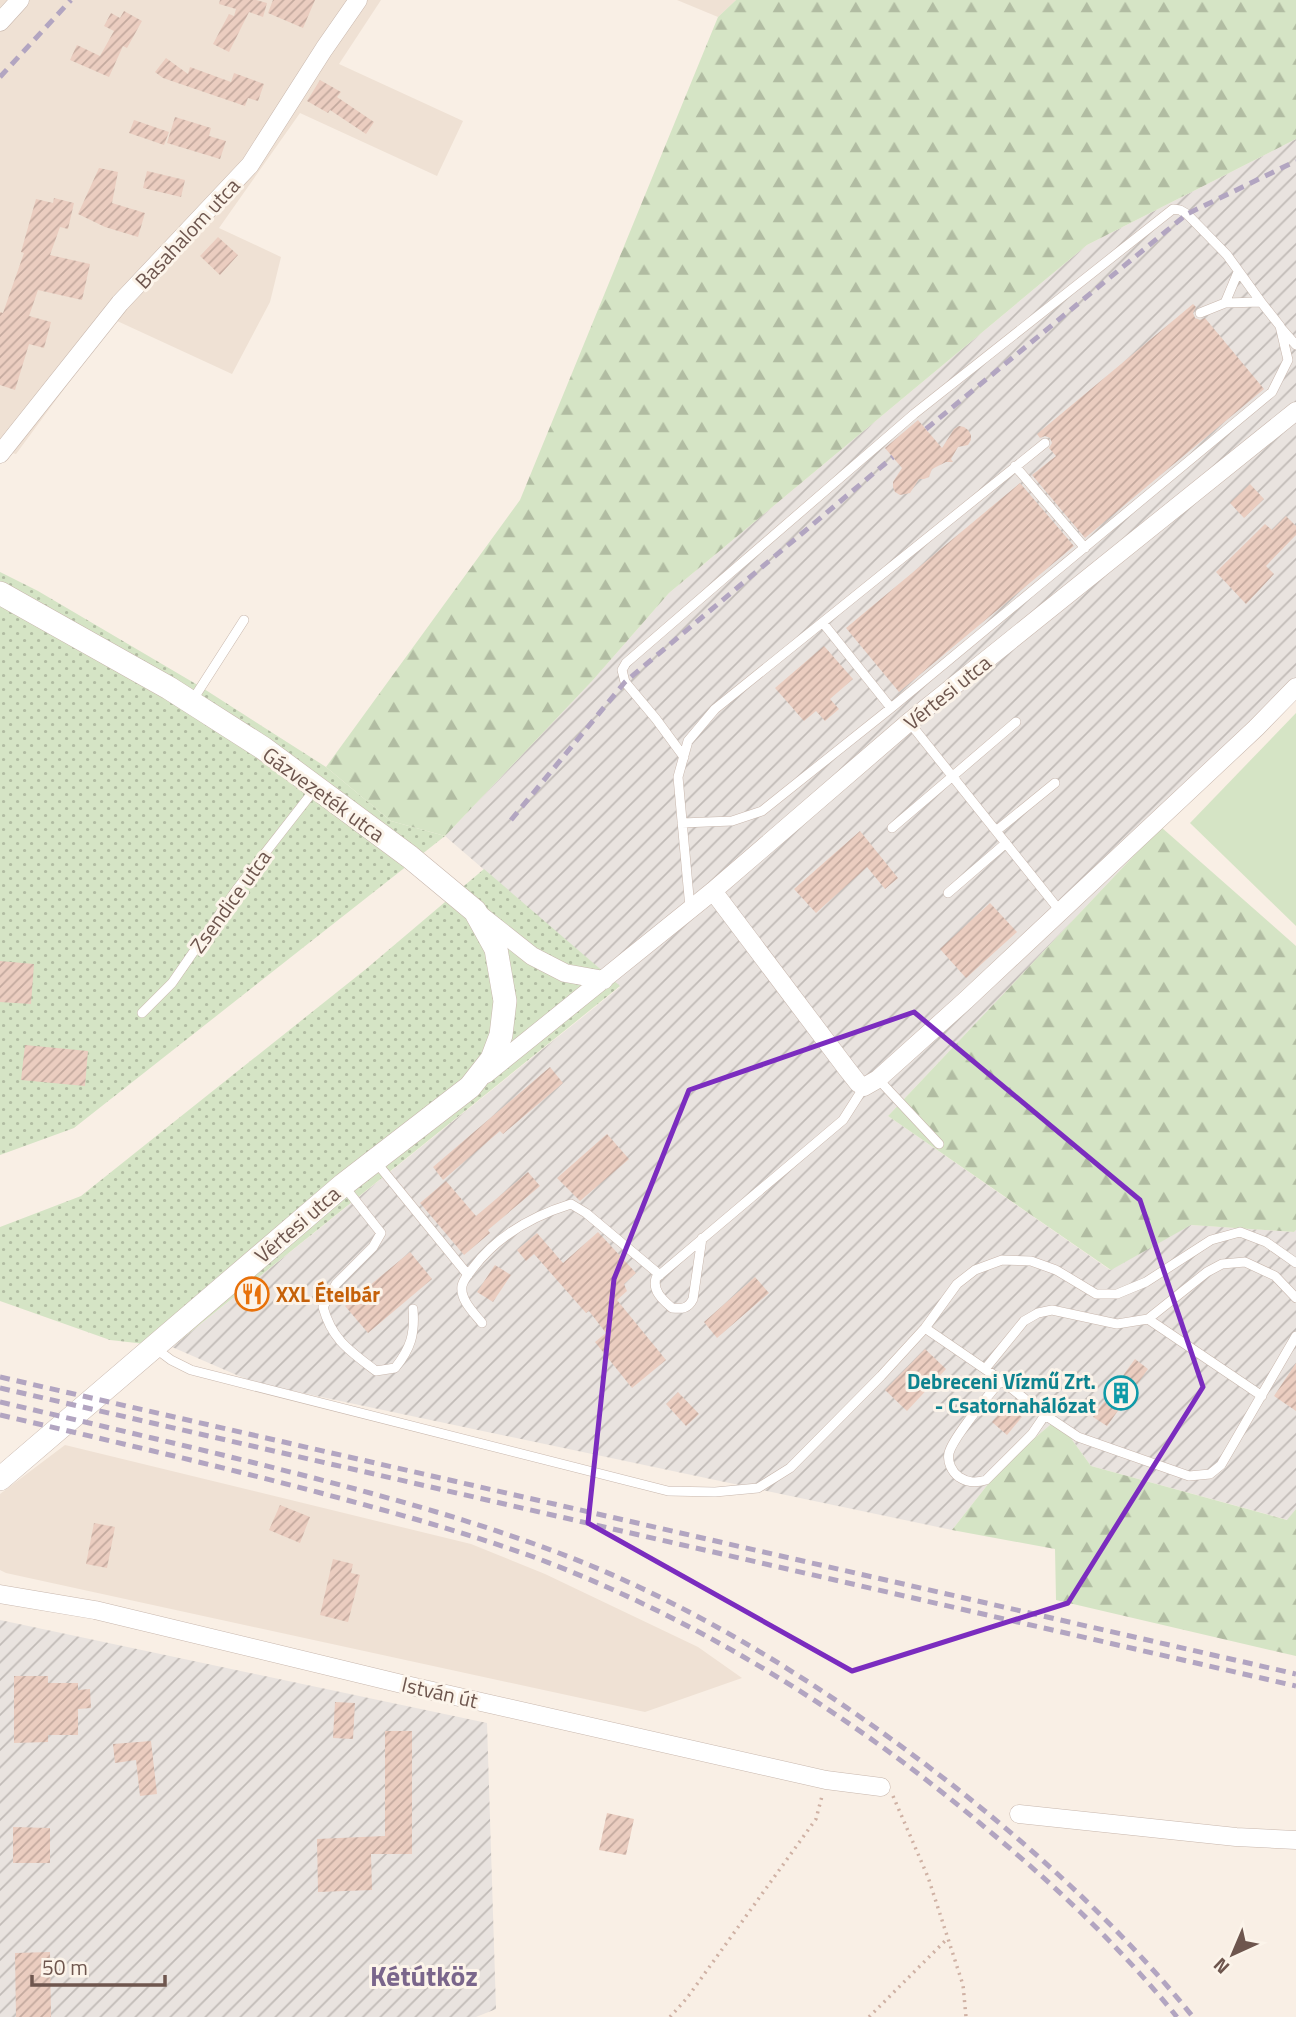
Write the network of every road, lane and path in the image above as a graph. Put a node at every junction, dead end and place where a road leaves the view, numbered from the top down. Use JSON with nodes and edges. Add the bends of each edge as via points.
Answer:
{"nodes":[{"id":1,"x":20,"y":0,"type":"edge"},
{"id":2,"x":358,"y":0,"type":"edge"},
{"id":3,"x":0,"y":22,"type":"edge"},
{"id":4,"x":1238,"y":272,"type":"junction"},
{"id":5,"x":1261,"y":302,"type":"junction"},
{"id":6,"x":1225,"y":303,"type":"junction"},
{"id":7,"x":1200,"y":313,"type":"dead end"},
{"id":8,"x":1280,"y":326,"type":"junction"},
{"id":9,"x":1296,"y":345,"type":"edge"},
{"id":10,"x":1292,"y":358,"type":"edge"},
{"id":11,"x":1296,"y":411,"type":"edge"},
{"id":12,"x":1045,"y":443,"type":"dead end"},
{"id":13,"x":0,"y":454,"type":"edge"},
{"id":14,"x":1015,"y":466,"type":"junction"},
{"id":15,"x":1085,"y":548,"type":"junction"},
{"id":16,"x":0,"y":593,"type":"edge"},
{"id":17,"x":244,"y":620,"type":"dead end"},
{"id":18,"x":823,"y":623,"type":"junction"},
{"id":19,"x":1296,"y":687,"type":"edge"},
{"id":20,"x":191,"y":702,"type":"junction"},
{"id":21,"x":891,"y":708,"type":"junction"},
{"id":22,"x":909,"y":722,"type":"junction"},
{"id":23,"x":1016,"y":722,"type":"dead end"},
{"id":24,"x":684,"y":757,"type":"junction"},
{"id":25,"x":952,"y":776,"type":"junction"},
{"id":26,"x":1055,"y":783,"type":"dead end"},
{"id":27,"x":316,"y":788,"type":"junction"},
{"id":28,"x":682,"y":823,"type":"junction"},
{"id":29,"x":892,"y":828,"type":"dead end"},
{"id":30,"x":996,"y":831,"type":"junction"},
{"id":31,"x":1006,"y":843,"type":"junction"},
{"id":32,"x":713,"y":891,"type":"junction"},
{"id":33,"x":948,"y":893,"type":"dead end"},
{"id":34,"x":690,"y":909,"type":"junction"},
{"id":35,"x":475,"y":911,"type":"junction"},
{"id":36,"x":1060,"y":911,"type":"junction"},
{"id":37,"x":604,"y":980,"type":"junction"},
{"id":38,"x":142,"y":1013,"type":"dead end"},
{"id":39,"x":871,"y":1083,"type":"junction"},
{"id":40,"x":470,"y":1087,"type":"junction"},
{"id":41,"x":939,"y":1144,"type":"dead end"},
{"id":42,"x":375,"y":1160,"type":"junction"},
{"id":43,"x":343,"y":1185,"type":"junction"},
{"id":44,"x":702,"y":1238,"type":"junction"},
{"id":45,"x":1296,"y":1263,"type":"edge"},
{"id":46,"x":468,"y":1275,"type":"junction"},
{"id":47,"x":660,"y":1275,"type":"junction"},
{"id":48,"x":1296,"y":1298,"type":"edge"},
{"id":49,"x":413,"y":1308,"type":"dead end"},
{"id":50,"x":1148,"y":1319,"type":"junction"},
{"id":51,"x":482,"y":1323,"type":"dead end"},
{"id":52,"x":925,"y":1328,"type":"junction"},
{"id":53,"x":1296,"y":1336,"type":"edge"},
{"id":54,"x":154,"y":1347,"type":"junction"},
{"id":55,"x":985,"y":1369,"type":"junction"},
{"id":56,"x":1000,"y":1380,"type":"junction"},
{"id":57,"x":1262,"y":1396,"type":"junction"},
{"id":58,"x":1045,"y":1415,"type":"junction"},
{"id":59,"x":0,"y":1479,"type":"edge"},
{"id":60,"x":0,"y":1594,"type":"edge"},
{"id":61,"x":826,"y":1780,"type":"junction"},
{"id":62,"x":881,"y":1787,"type":"joint"},
{"id":63,"x":1018,"y":1814,"type":"dead end"},
{"id":64,"x":1296,"y":1840,"type":"edge"},
{"id":65,"x":947,"y":1938,"type":"junction"},
{"id":66,"x":670,"y":2017,"type":"edge"},
{"id":67,"x":869,"y":2017,"type":"edge"},
{"id":68,"x":966,"y":2017,"type":"edge"}],
"edges":[{"from":1,"to":3,"type":"street"},
{"from":2,"to":13,"type":"street","name":"Basahalom utca","via":[[250,165],[120,303]]},
{"from":4,"to":5,"type":"lane"},
{"from":4,"to":6,"type":"lane"},
{"from":4,"to":24,"type":"lane","via":[[1186,214],[1173,209],[914,414],[626,663],[622,670],[625,682]]},
{"from":5,"to":6,"type":"lane"},
{"from":5,"to":8,"type":"lane"},
{"from":6,"to":7,"type":"lane"},
{"from":8,"to":9,"type":"lane"},
{"from":8,"to":10,"type":"lane"},
{"from":10,"to":15,"type":"lane","via":[[1272,392]]},
{"from":11,"to":22,"type":"street","name":"Vértesi utca"},
{"from":12,"to":14,"type":"lane"},
{"from":14,"to":15,"type":"lane"},
{"from":14,"to":18,"type":"lane"},
{"from":15,"to":21,"type":"lane"},
{"from":16,"to":20,"type":"street","name":"Gázvezeték utca"},
{"from":17,"to":20,"type":"lane"},
{"from":18,"to":21,"type":"lane"},
{"from":18,"to":24,"type":"lane","via":[[715,709],[688,741]]},
{"from":19,"to":36,"type":"street"},
{"from":20,"to":27,"type":"street","name":"Gázvezeték utca"},
{"from":21,"to":28,"type":"lane","via":[[762,811],[732,821]]},
{"from":22,"to":25,"type":"lane"},
{"from":22,"to":32,"type":"street","name":"Vértesi utca"},
{"from":23,"to":25,"type":"lane"},
{"from":24,"to":28,"type":"lane","via":[[678,777]]},
{"from":25,"to":29,"type":"lane"},
{"from":25,"to":30,"type":"lane"},
{"from":26,"to":30,"type":"lane"},
{"from":27,"to":35,"type":"street","name":"Gázvezeték utca"},
{"from":27,"to":38,"type":"lane","name":"Zsendice utca","via":[[237,889],[172,983]]},
{"from":28,"to":34,"type":"lane"},
{"from":30,"to":31,"type":"lane"},
{"from":31,"to":33,"type":"lane"},
{"from":31,"to":36,"type":"lane"},
{"from":32,"to":34,"type":"street","name":"Vértesi utca"},
{"from":32,"to":39,"type":"street","via":[[853,1076]]},
{"from":34,"to":37,"type":"street","name":"Vértesi utca"},
{"from":35,"to":37,"type":"street","via":[[532,956],[565,973]]},
{"from":35,"to":40,"type":"street","name":"Gázvezeték utca","via":[[496,949],[505,1001],[501,1035],[492,1059]]},
{"from":36,"to":39,"type":"street"},
{"from":37,"to":40,"type":"street","name":"Vértesi utca"},
{"from":39,"to":41,"type":"lane"},
{"from":39,"to":44,"type":"lane","via":[[843,1120]]},
{"from":40,"to":42,"type":"street","name":"Vértesi utca"},
{"from":42,"to":43,"type":"street","name":"Vértesi utca"},
{"from":42,"to":46,"type":"lane"},
{"from":43,"to":49,"type":"lane","via":[[381,1233],[336,1284],[323,1307],[328,1325],[344,1346],[376,1371],[395,1368],[407,1353],[414,1329]]},
{"from":43,"to":54,"type":"street","name":"Vértesi utca"},
{"from":44,"to":47,"type":"lane"},
{"from":44,"to":47,"type":"lane","via":[[690,1306],[671,1308],[663,1300],[654,1284]]},
{"from":45,"to":52,"type":"lane","via":[[1266,1242],[1240,1232],[1211,1240],[1146,1282],[1117,1293],[1096,1294],[1056,1270],[1031,1261],[1002,1260],[975,1270],[957,1284]]},
{"from":46,"to":47,"type":"lane","via":[[505,1235],[571,1204]]},
{"from":46,"to":51,"type":"lane","via":[[462,1287],[465,1303]]},
{"from":48,"to":50,"type":"lane","via":[[1275,1276],[1245,1262],[1222,1264]]},
{"from":50,"to":55,"type":"lane","via":[[1117,1324],[1052,1310],[1038,1313],[1024,1321]]},
{"from":50,"to":57,"type":"lane"},
{"from":52,"to":54,"type":"lane","via":[[790,1468],[758,1488],[715,1492],[668,1491],[191,1370]]},
{"from":52,"to":55,"type":"lane"},
{"from":53,"to":57,"type":"lane"},
{"from":54,"to":59,"type":"street","name":"Vértesi utca"},
{"from":55,"to":56,"type":"lane"},
{"from":56,"to":58,"type":"lane"},
{"from":56,"to":58,"type":"lane","via":[[953,1443],[949,1459],[955,1474],[962,1479],[986,1480]]},
{"from":57,"to":58,"type":"lane","via":[[1221,1465],[1210,1474],[1189,1476],[1078,1437]]},
{"from":60,"to":61,"type":"street","name":"István út","via":[[95,1611]]},
{"from":61,"to":62,"type":"street","name":"István út"},
{"from":61,"to":66,"type":"path","via":[[816,1819]]},
{"from":62,"to":65,"type":"path","via":[[891,1793],[928,1877]]},
{"from":63,"to":64,"type":"street","via":[[1236,1838]]},
{"from":65,"to":67,"type":"path"},
{"from":65,"to":68,"type":"path","via":[[963,1985]]}]}
